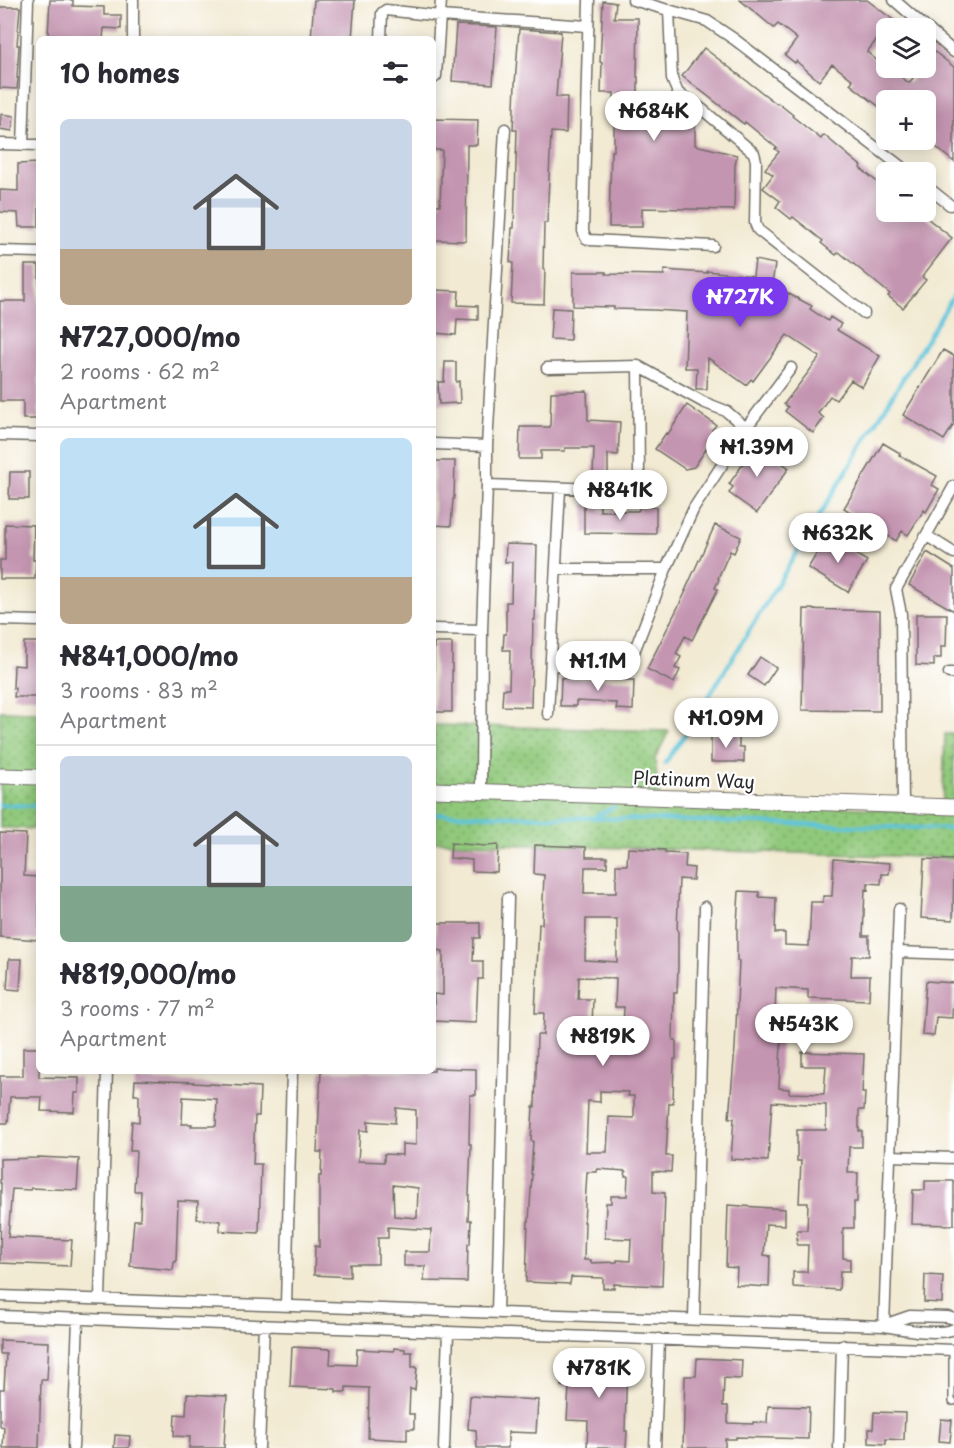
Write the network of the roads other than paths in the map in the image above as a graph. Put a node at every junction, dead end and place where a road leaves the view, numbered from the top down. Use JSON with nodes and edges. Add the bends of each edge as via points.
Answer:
{"nodes":[{"id":1,"x":28,"y":0,"type":"edge"},
{"id":2,"x":133,"y":0,"type":"edge"},
{"id":3,"x":441,"y":0,"type":"edge"},
{"id":4,"x":589,"y":0,"type":"edge"},
{"id":5,"x":633,"y":0,"type":"edge"},
{"id":6,"x":895,"y":0,"type":"edge"},
{"id":7,"x":669,"y":10,"type":"junction"},
{"id":8,"x":440,"y":16,"type":"junction"},
{"id":9,"x":588,"y":26,"type":"junction"},
{"id":10,"x":133,"y":36,"type":"edge"},
{"id":11,"x":381,"y":36,"type":"edge"},
{"id":12,"x":436,"y":49,"type":"edge"},
{"id":13,"x":954,"y":52,"type":"edge"},
{"id":14,"x":436,"y":75,"type":"edge"},
{"id":15,"x":505,"y":129,"type":"dead end"},
{"id":16,"x":0,"y":144,"type":"edge"},
{"id":17,"x":23,"y":145,"type":"junction"},
{"id":18,"x":36,"y":145,"type":"edge"},
{"id":19,"x":895,"y":162,"type":"edge"},
{"id":20,"x":936,"y":194,"type":"edge"},
{"id":21,"x":950,"y":205,"type":"dead end"},
{"id":22,"x":713,"y":246,"type":"dead end"},
{"id":23,"x":0,"y":250,"type":"edge"},
{"id":24,"x":36,"y":252,"type":"edge"},
{"id":25,"x":864,"y":313,"type":"dead end"},
{"id":26,"x":638,"y":366,"type":"junction"},
{"id":27,"x":547,"y":368,"type":"dead end"},
{"id":28,"x":791,"y":368,"type":"dead end"},
{"id":29,"x":746,"y":428,"type":"junction"},
{"id":30,"x":0,"y":435,"type":"edge"},
{"id":31,"x":36,"y":436,"type":"edge"},
{"id":32,"x":436,"y":444,"type":"edge"},
{"id":33,"x":487,"y":446,"type":"junction"},
{"id":34,"x":487,"y":485,"type":"junction"},
{"id":35,"x":954,"y":486,"type":"edge"},
{"id":36,"x":560,"y":489,"type":"junction"},
{"id":37,"x":927,"y":536,"type":"junction"},
{"id":38,"x":954,"y":553,"type":"edge"},
{"id":39,"x":556,"y":569,"type":"junction"},
{"id":40,"x":666,"y":569,"type":"junction"},
{"id":41,"x":0,"y":620,"type":"edge"},
{"id":42,"x":36,"y":621,"type":"edge"},
{"id":43,"x":436,"y":629,"type":"edge"},
{"id":44,"x":482,"y":630,"type":"junction"},
{"id":45,"x":551,"y":665,"type":"junction"},
{"id":46,"x":548,"y":714,"type":"dead end"},
{"id":47,"x":0,"y":776,"type":"edge"},
{"id":48,"x":36,"y":777,"type":"edge"},
{"id":49,"x":436,"y":790,"type":"edge"},
{"id":50,"x":481,"y":791,"type":"junction"},
{"id":51,"x":903,"y":805,"type":"junction"},
{"id":52,"x":954,"y":807,"type":"edge"},
{"id":53,"x":508,"y":898,"type":"dead end"},
{"id":54,"x":705,"y":907,"type":"dead end"},
{"id":55,"x":899,"y":909,"type":"dead end"},
{"id":56,"x":897,"y":952,"type":"junction"},
{"id":57,"x":954,"y":954,"type":"edge"},
{"id":58,"x":106,"y":1074,"type":"edge"},
{"id":59,"x":292,"y":1074,"type":"edge"},
{"id":60,"x":890,"y":1156,"type":"junction"},
{"id":61,"x":954,"y":1158,"type":"edge"},
{"id":62,"x":0,"y":1296,"type":"edge"},
{"id":63,"x":100,"y":1299,"type":"junction"},
{"id":64,"x":286,"y":1305,"type":"junction"},
{"id":65,"x":497,"y":1312,"type":"junction"},
{"id":66,"x":0,"y":1316,"type":"edge"},
{"id":67,"x":78,"y":1319,"type":"junction"},
{"id":68,"x":693,"y":1319,"type":"junction"},
{"id":69,"x":954,"y":1319,"type":"edge"},
{"id":70,"x":264,"y":1325,"type":"junction"},
{"id":71,"x":884,"y":1326,"type":"junction"},
{"id":72,"x":954,"y":1329,"type":"edge"},
{"id":73,"x":448,"y":1332,"type":"junction"},
{"id":74,"x":659,"y":1339,"type":"junction"},
{"id":75,"x":842,"y":1346,"type":"junction"},
{"id":76,"x":953,"y":1350,"type":"edge"},
{"id":77,"x":954,"y":1402,"type":"edge"},
{"id":78,"x":73,"y":1448,"type":"edge"},
{"id":79,"x":259,"y":1448,"type":"edge"},
{"id":80,"x":444,"y":1448,"type":"edge"},
{"id":81,"x":655,"y":1448,"type":"edge"},
{"id":82,"x":839,"y":1448,"type":"edge"}],
"edges":[{"from":1,"to":17,"type":"street"},
{"from":2,"to":10,"type":"street"},
{"from":3,"to":8,"type":"street"},
{"from":4,"to":9,"type":"street"},
{"from":5,"to":7,"type":"street"},
{"from":6,"to":13,"type":"street"},
{"from":7,"to":19,"type":"street","via":[[708,21]]},
{"from":7,"to":25,"type":"street","via":[[672,79],[678,93],[754,153],[754,223],[758,230]]},
{"from":8,"to":9,"type":"street"},
{"from":8,"to":11,"type":"street","via":[[386,10],[382,13]]},
{"from":8,"to":12,"type":"street"},
{"from":9,"to":22,"type":"street","via":[[583,231],[586,238]]},
{"from":12,"to":14,"type":"street"},
{"from":15,"to":33,"type":"street"},
{"from":16,"to":17,"type":"street"},
{"from":17,"to":18,"type":"street"},
{"from":20,"to":21,"type":"street"},
{"from":23,"to":24,"type":"street"},
{"from":26,"to":27,"type":"street"},
{"from":26,"to":29,"type":"street","via":[[726,411]]},
{"from":26,"to":36,"type":"street","via":[[636,486],[625,490]]},
{"from":28,"to":29,"type":"street"},
{"from":29,"to":40,"type":"street","via":[[694,508]]},
{"from":30,"to":31,"type":"street"},
{"from":32,"to":33,"type":"street"},
{"from":33,"to":34,"type":"street"},
{"from":34,"to":36,"type":"street"},
{"from":34,"to":44,"type":"street"},
{"from":35,"to":37,"type":"street"},
{"from":36,"to":39,"type":"street"},
{"from":37,"to":38,"type":"street"},
{"from":37,"to":51,"type":"street","via":[[897,589],[901,614]]},
{"from":39,"to":40,"type":"street"},
{"from":39,"to":45,"type":"street"},
{"from":40,"to":45,"type":"street","via":[[632,657],[623,665]]},
{"from":41,"to":42,"type":"street"},
{"from":43,"to":44,"type":"street"},
{"from":44,"to":50,"type":"street"},
{"from":45,"to":46,"type":"street"},
{"from":47,"to":48,"type":"street"},
{"from":49,"to":50,"type":"street","name":"Platinum Way"},
{"from":50,"to":51,"type":"street","name":"Platinum Way"},
{"from":51,"to":52,"type":"street","name":"Platinum Way"},
{"from":53,"to":65,"type":"street"},
{"from":54,"to":68,"type":"street"},
{"from":55,"to":56,"type":"street"},
{"from":56,"to":57,"type":"street"},
{"from":56,"to":60,"type":"street"},
{"from":58,"to":63,"type":"street"},
{"from":59,"to":64,"type":"street"},
{"from":60,"to":61,"type":"street"},
{"from":60,"to":71,"type":"street"},
{"from":62,"to":63,"type":"street"},
{"from":63,"to":64,"type":"street"},
{"from":64,"to":65,"type":"street"},
{"from":65,"to":68,"type":"street"},
{"from":66,"to":67,"type":"street"},
{"from":67,"to":70,"type":"street"},
{"from":67,"to":78,"type":"street"},
{"from":68,"to":71,"type":"street"},
{"from":69,"to":71,"type":"street","via":[[910,1316]]},
{"from":70,"to":73,"type":"street"},
{"from":70,"to":79,"type":"street"},
{"from":71,"to":72,"type":"street","via":[[909,1331]]},
{"from":73,"to":74,"type":"street"},
{"from":73,"to":80,"type":"street"},
{"from":74,"to":75,"type":"street"},
{"from":74,"to":81,"type":"street"},
{"from":75,"to":76,"type":"street"},
{"from":75,"to":82,"type":"street"},
{"from":76,"to":77,"type":"lane"}]}
